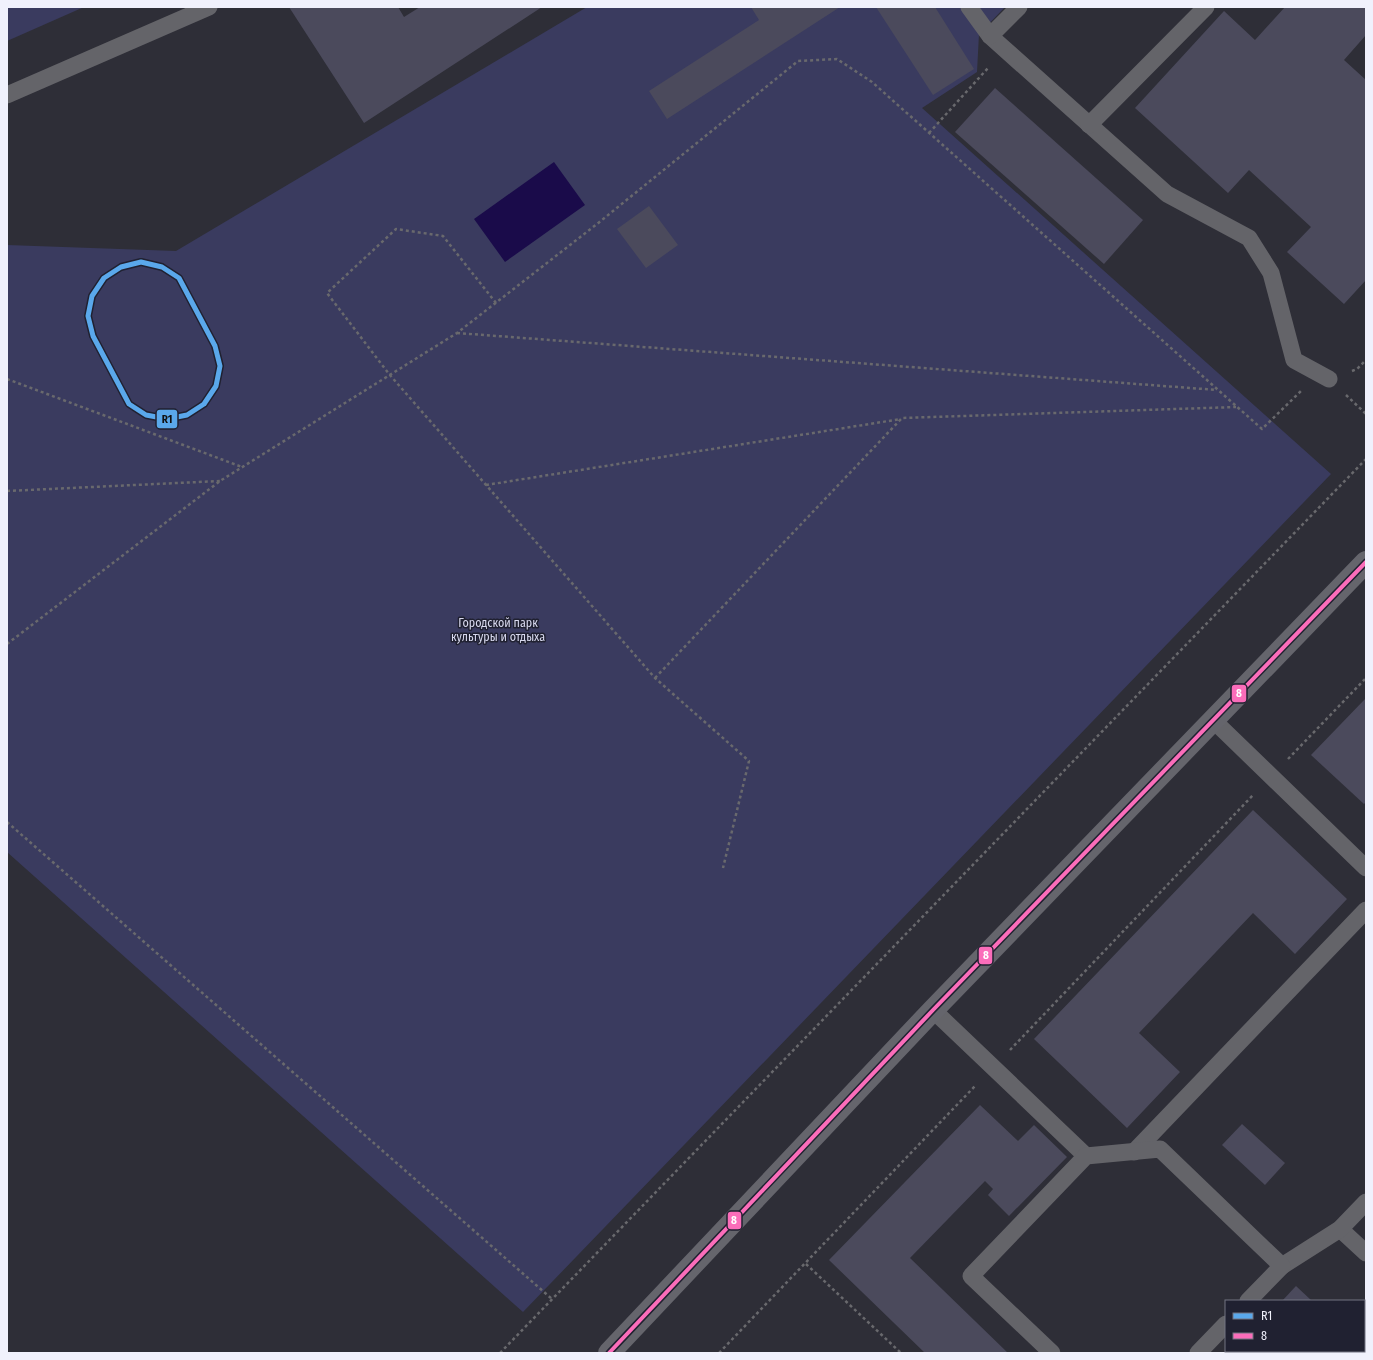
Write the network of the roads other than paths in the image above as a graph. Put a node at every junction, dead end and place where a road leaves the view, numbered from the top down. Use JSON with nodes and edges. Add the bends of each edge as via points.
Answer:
{"nodes":[{"id":1,"x":209,"y":7,"type":"edge"},
{"id":2,"x":969,"y":7,"type":"edge"},
{"id":3,"x":1019,"y":7,"type":"edge"},
{"id":4,"x":1206,"y":7,"type":"edge"},
{"id":5,"x":990,"y":36,"type":"junction"},
{"id":6,"x":7,"y":95,"type":"edge"},
{"id":7,"x":1089,"y":125,"type":"junction"},
{"id":8,"x":1329,"y":379,"type":"dead end"},
{"id":9,"x":1366,"y":562,"type":"edge"},
{"id":10,"x":1213,"y":720,"type":"junction"},
{"id":11,"x":1365,"y":866,"type":"edge"},
{"id":12,"x":1366,"y":910,"type":"edge"},
{"id":13,"x":933,"y":1010,"type":"junction"},
{"id":14,"x":1134,"y":1152,"type":"junction"},
{"id":15,"x":1086,"y":1156,"type":"junction"},
{"id":16,"x":1366,"y":1202,"type":"edge"},
{"id":17,"x":1340,"y":1229,"type":"junction"},
{"id":18,"x":1366,"y":1254,"type":"edge"},
{"id":19,"x":1282,"y":1266,"type":"junction"},
{"id":20,"x":1249,"y":1300,"type":"edge"},
{"id":21,"x":1225,"y":1325,"type":"edge"},
{"id":22,"x":609,"y":1353,"type":"edge"},
{"id":23,"x":1052,"y":1353,"type":"edge"},
{"id":24,"x":1198,"y":1353,"type":"edge"}],
"edges":[{"from":1,"to":6,"type":"lane"},
{"from":2,"to":5,"type":"lane"},
{"from":3,"to":5,"type":"lane"},
{"from":4,"to":7,"type":"lane"},
{"from":5,"to":7,"type":"lane"},
{"from":7,"to":8,"type":"lane","via":[[1167,194],[1249,238],[1271,273],[1294,360]]},
{"from":9,"to":10,"type":"main road"},
{"from":10,"to":11,"type":"lane"},
{"from":10,"to":13,"type":"main road"},
{"from":12,"to":14,"type":"lane"},
{"from":13,"to":15,"type":"lane"},
{"from":13,"to":22,"type":"main road"},
{"from":14,"to":15,"type":"lane"},
{"from":14,"to":19,"type":"lane","via":[[1160,1149]]},
{"from":15,"to":23,"type":"lane","via":[[971,1276]]},
{"from":16,"to":17,"type":"lane"},
{"from":17,"to":18,"type":"lane"},
{"from":17,"to":19,"type":"lane"},
{"from":19,"to":20,"type":"lane"},
{"from":21,"to":24,"type":"lane"}]}
